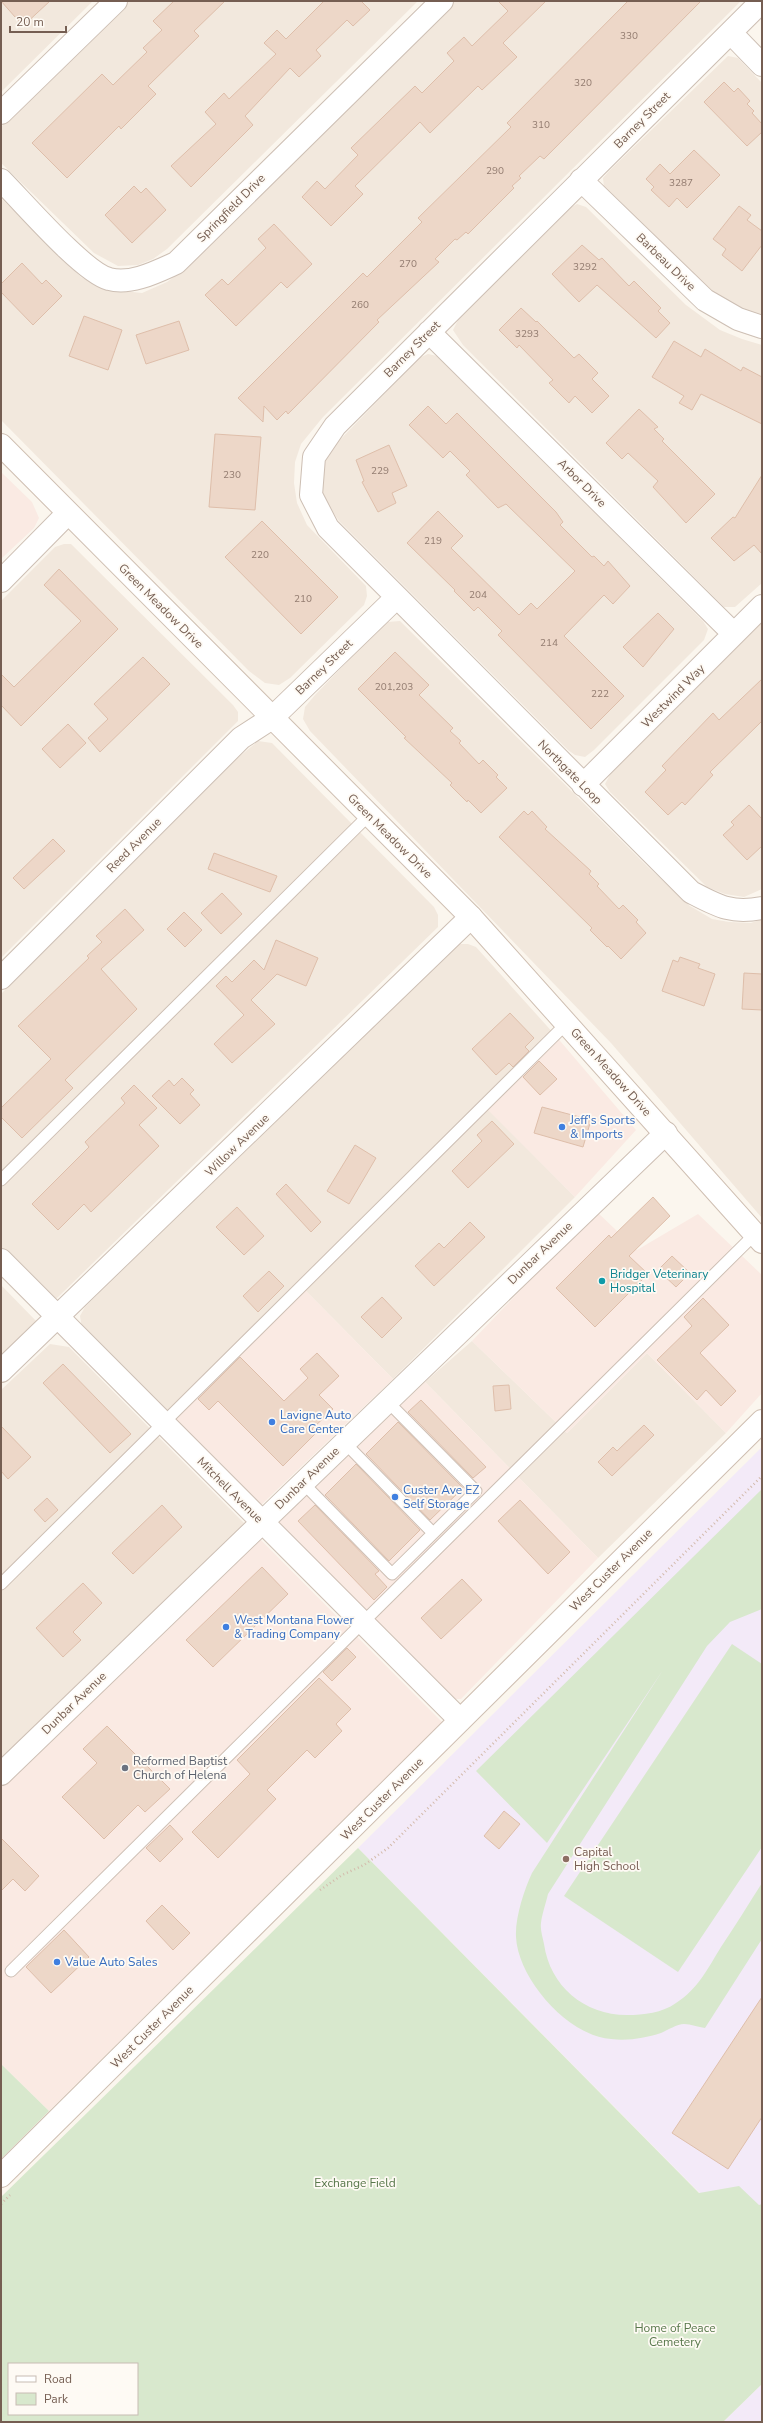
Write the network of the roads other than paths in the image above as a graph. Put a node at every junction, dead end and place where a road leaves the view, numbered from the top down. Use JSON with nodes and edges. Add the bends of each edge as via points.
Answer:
{"nodes":[{"id":1,"x":116,"y":1,"type":"edge"},
{"id":2,"x":442,"y":1,"type":"edge"},
{"id":3,"x":762,"y":1,"type":"edge"},
{"id":4,"x":730,"y":33,"type":"junction"},
{"id":5,"x":762,"y":65,"type":"edge"},
{"id":6,"x":1,"y":113,"type":"edge"},
{"id":7,"x":1,"y":180,"type":"edge"},
{"id":8,"x":581,"y":180,"type":"junction"},
{"id":9,"x":762,"y":327,"type":"edge"},
{"id":10,"x":429,"y":332,"type":"junction"},
{"id":11,"x":1,"y":445,"type":"edge"},
{"id":12,"x":68,"y":513,"type":"junction"},
{"id":13,"x":1,"y":581,"type":"edge"},
{"id":14,"x":397,"y":596,"type":"junction"},
{"id":15,"x":762,"y":606,"type":"edge"},
{"id":16,"x":734,"y":634,"type":"junction"},
{"id":17,"x":272,"y":718,"type":"junction"},
{"id":18,"x":583,"y":785,"type":"junction"},
{"id":19,"x":369,"y":815,"type":"junction"},
{"id":20,"x":762,"y":908,"type":"edge"},
{"id":21,"x":471,"y":917,"type":"junction"},
{"id":22,"x":1,"y":978,"type":"edge"},
{"id":23,"x":567,"y":1023,"type":"junction"},
{"id":24,"x":666,"y":1133,"type":"junction"},
{"id":25,"x":1,"y":1180,"type":"edge"},
{"id":26,"x":758,"y":1238,"type":"edge"},
{"id":27,"x":1,"y":1260,"type":"edge"},
{"id":28,"x":57,"y":1317,"type":"junction"},
{"id":29,"x":1,"y":1371,"type":"edge"},
{"id":30,"x":388,"y":1401,"type":"junction"},
{"id":31,"x":762,"y":1421,"type":"edge"},
{"id":32,"x":164,"y":1424,"type":"junction"},
{"id":33,"x":344,"y":1442,"type":"junction"},
{"id":34,"x":302,"y":1483,"type":"junction"},
{"id":35,"x":262,"y":1522,"type":"junction"},
{"id":36,"x":433,"y":1533,"type":"junction"},
{"id":37,"x":1,"y":1584,"type":"edge"},
{"id":38,"x":364,"y":1624,"type":"junction"},
{"id":39,"x":460,"y":1720,"type":"junction"},
{"id":40,"x":1,"y":1774,"type":"edge"},
{"id":41,"x":11,"y":1971,"type":"dead end"},
{"id":42,"x":7,"y":2185,"type":"edge"}],
"edges":[{"from":1,"to":6,"type":"street"},
{"from":2,"to":7,"type":"street","name":"Springfield Drive","via":[[176,263],[149,276],[108,279],[80,261]]},
{"from":3,"to":4,"type":"street","name":"Barney Street"},
{"from":4,"to":5,"type":"street"},
{"from":4,"to":8,"type":"street","name":"Barney Street"},
{"from":8,"to":9,"type":"street","name":"Barbeau Drive","via":[[705,300],[738,319]]},
{"from":8,"to":10,"type":"street","name":"Barney Street"},
{"from":10,"to":14,"type":"street","name":"Barney Street","via":[[335,426],[314,457],[311,495],[328,528]]},
{"from":10,"to":16,"type":"street","name":"Arbor Drive"},
{"from":11,"to":12,"type":"street","name":"Green Meadow Drive"},
{"from":12,"to":13,"type":"street"},
{"from":12,"to":17,"type":"street","name":"Green Meadow Drive"},
{"from":14,"to":17,"type":"street","name":"Barney Street"},
{"from":14,"to":18,"type":"street","name":"Northgate Loop"},
{"from":15,"to":16,"type":"street","name":"Westwind Way"},
{"from":16,"to":18,"type":"street","name":"Westwind Way"},
{"from":17,"to":19,"type":"street","name":"Green Meadow Drive"},
{"from":17,"to":22,"type":"street","name":"Reed Avenue","via":[[241,738]]},
{"from":18,"to":20,"type":"street","name":"Northgate Loop","via":[[691,892],[723,909],[746,911]]},
{"from":19,"to":21,"type":"street","name":"Green Meadow Drive"},
{"from":19,"to":25,"type":"lane"},
{"from":21,"to":23,"type":"street","name":"Green Meadow Drive"},
{"from":21,"to":28,"type":"street","name":"Willow Avenue"},
{"from":23,"to":24,"type":"street","name":"Green Meadow Drive"},
{"from":23,"to":32,"type":"lane"},
{"from":24,"to":26,"type":"street","name":"Green Meadow Drive"},
{"from":24,"to":30,"type":"street","name":"Dunbar Avenue"},
{"from":26,"to":38,"type":"lane"},
{"from":27,"to":28,"type":"street","name":"Mitchell Avenue"},
{"from":28,"to":29,"type":"street","name":"Willow Avenue"},
{"from":28,"to":32,"type":"street","name":"Mitchell Avenue"},
{"from":30,"to":33,"type":"street","name":"Dunbar Avenue"},
{"from":30,"to":36,"type":"lane","via":[[476,1491]]},
{"from":31,"to":39,"type":"street","name":"West Custer Avenue"},
{"from":32,"to":35,"type":"street","name":"Mitchell Avenue"},
{"from":32,"to":37,"type":"lane"},
{"from":33,"to":34,"type":"street","name":"Dunbar Avenue"},
{"from":33,"to":36,"type":"lane"},
{"from":34,"to":35,"type":"street","name":"Dunbar Avenue"},
{"from":34,"to":36,"type":"lane","via":[[392,1574]]},
{"from":35,"to":38,"type":"street","name":"Mitchell Avenue"},
{"from":35,"to":40,"type":"street","name":"Dunbar Avenue"},
{"from":38,"to":39,"type":"street","name":"Mitchell Avenue"},
{"from":38,"to":41,"type":"lane"},
{"from":39,"to":42,"type":"street","name":"West Custer Avenue"}]}
